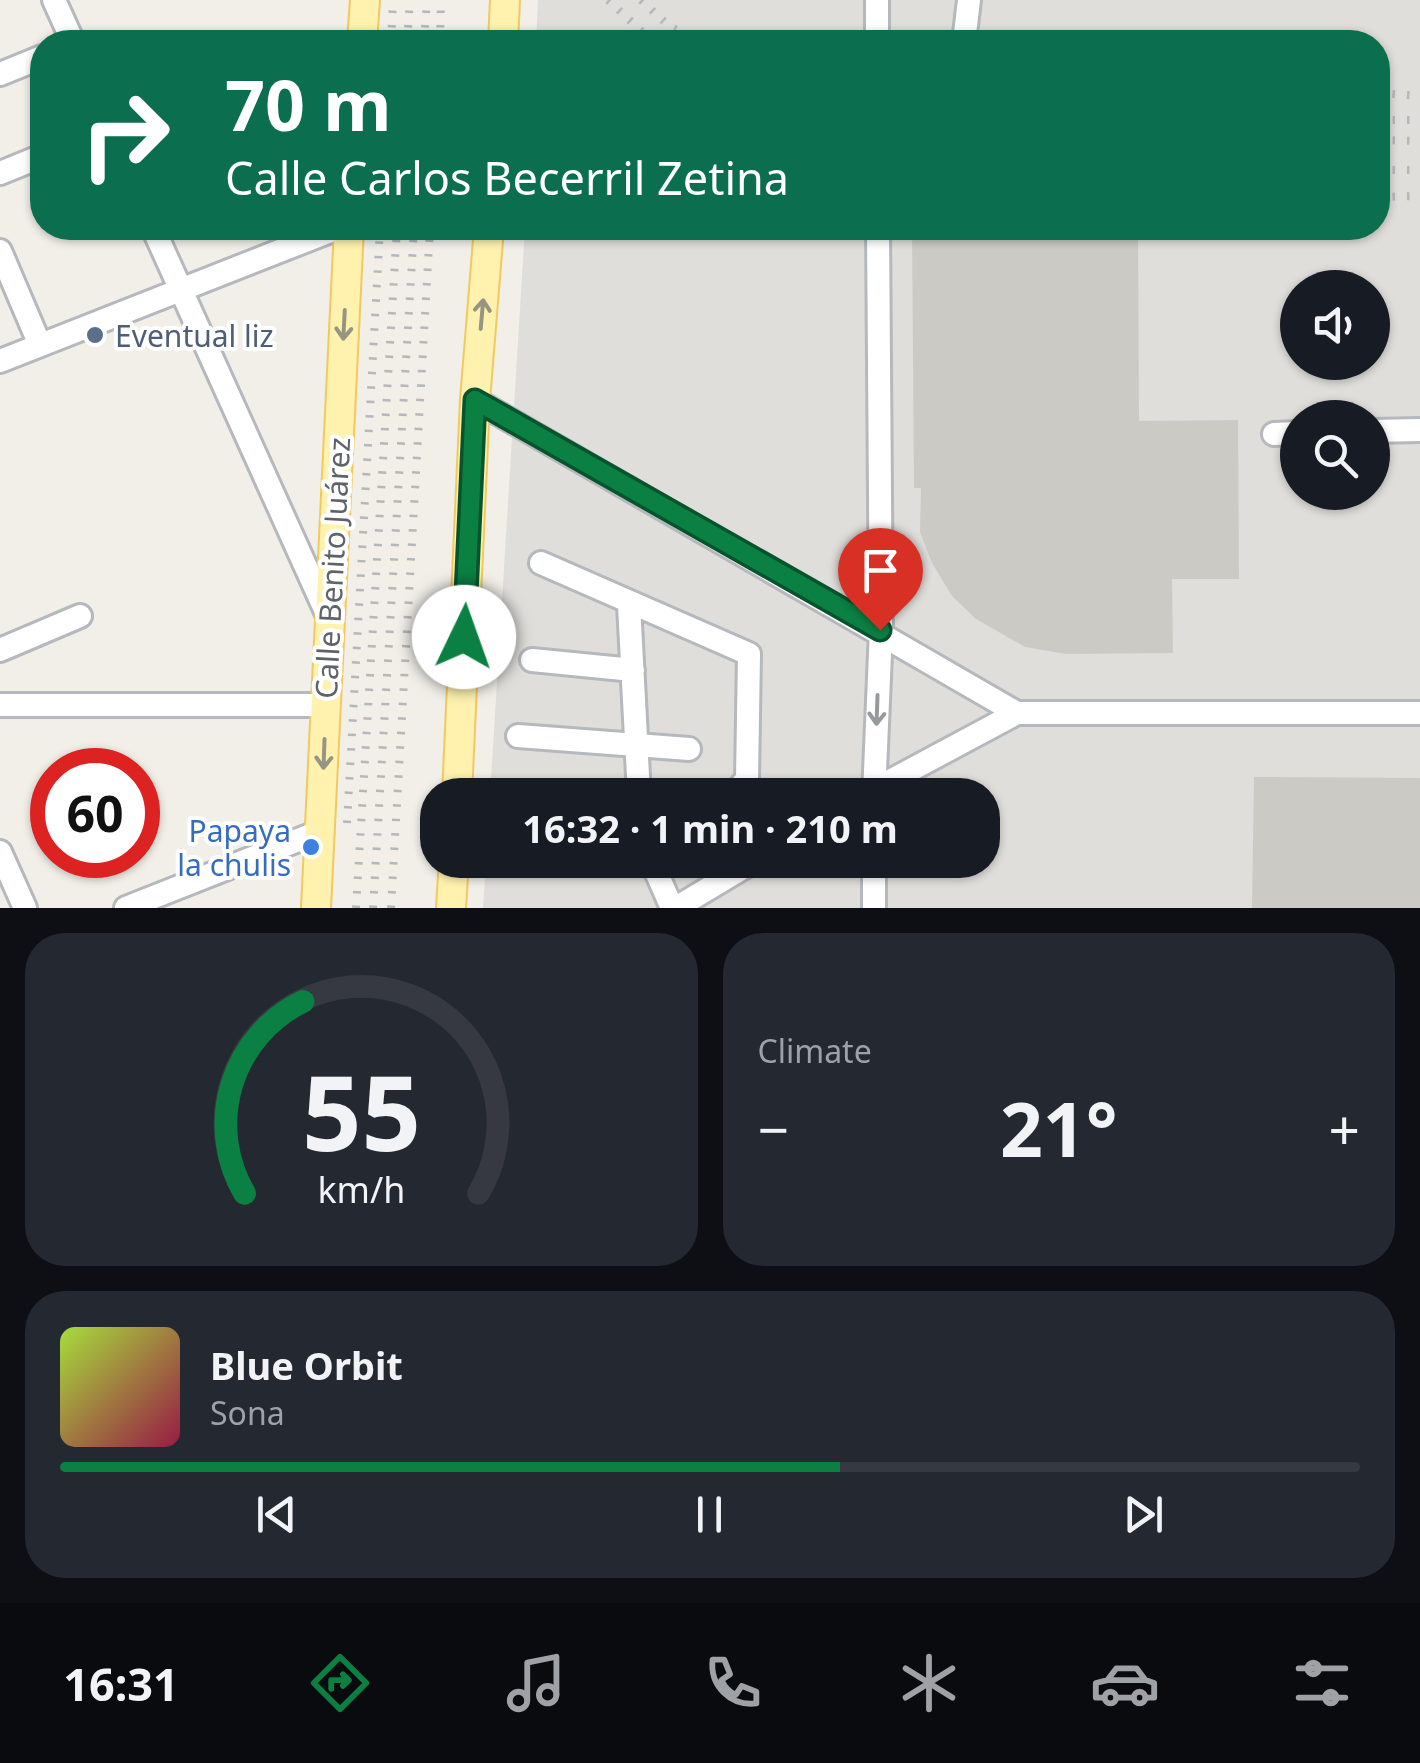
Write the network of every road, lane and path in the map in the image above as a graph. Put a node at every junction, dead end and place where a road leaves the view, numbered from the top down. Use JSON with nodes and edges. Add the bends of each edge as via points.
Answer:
{"nodes":[{"id":1,"x":54,"y":0,"type":"edge"},
{"id":2,"x":365,"y":0,"type":"edge"},
{"id":3,"x":505,"y":0,"type":"edge"},
{"id":4,"x":877,"y":0,"type":"edge"},
{"id":5,"x":968,"y":0,"type":"edge"},
{"id":6,"x":68,"y":30,"type":"edge"},
{"id":7,"x":363,"y":30,"type":"edge"},
{"id":8,"x":504,"y":30,"type":"edge"},
{"id":9,"x":877,"y":30,"type":"edge"},
{"id":10,"x":965,"y":30,"type":"edge"},
{"id":11,"x":30,"y":63,"type":"edge"},
{"id":12,"x":0,"y":74,"type":"edge"},
{"id":13,"x":30,"y":161,"type":"edge"},
{"id":14,"x":0,"y":173,"type":"edge"},
{"id":15,"x":157,"y":240,"type":"edge"},
{"id":16,"x":306,"y":240,"type":"edge"},
{"id":17,"x":349,"y":240,"type":"edge"},
{"id":18,"x":488,"y":240,"type":"edge"},
{"id":19,"x":878,"y":240,"type":"edge"},
{"id":20,"x":0,"y":251,"type":"edge"},
{"id":21,"x":178,"y":288,"type":"junction"},
{"id":22,"x":40,"y":345,"type":"junction"},
{"id":23,"x":0,"y":361,"type":"edge"},
{"id":24,"x":475,"y":400,"type":"junction"},
{"id":25,"x":1420,"y":430,"type":"edge"},
{"id":26,"x":1390,"y":431,"type":"edge"},
{"id":27,"x":541,"y":563,"type":"dead end"},
{"id":28,"x":629,"y":605,"type":"junction"},
{"id":29,"x":80,"y":616,"type":"dead end"},
{"id":30,"x":328,"y":616,"type":"junction"},
{"id":31,"x":880,"y":630,"type":"junction"},
{"id":32,"x":0,"y":650,"type":"edge"},
{"id":33,"x":532,"y":660,"type":"dead end"},
{"id":34,"x":633,"y":670,"type":"junction"},
{"id":35,"x":0,"y":704,"type":"edge"},
{"id":36,"x":326,"y":705,"type":"junction"},
{"id":37,"x":1017,"y":713,"type":"junction"},
{"id":38,"x":1420,"y":713,"type":"edge"},
{"id":39,"x":518,"y":736,"type":"dead end"},
{"id":40,"x":636,"y":746,"type":"junction"},
{"id":41,"x":689,"y":749,"type":"dead end"},
{"id":42,"x":458,"y":778,"type":"edge"},
{"id":43,"x":638,"y":778,"type":"edge"},
{"id":44,"x":747,"y":778,"type":"edge"},
{"id":45,"x":872,"y":778,"type":"edge"},
{"id":46,"x":898,"y":778,"type":"edge"},
{"id":47,"x":321,"y":830,"type":"junction"},
{"id":48,"x":0,"y":852,"type":"edge"},
{"id":49,"x":453,"y":878,"type":"edge"},
{"id":50,"x":660,"y":878,"type":"edge"},
{"id":51,"x":725,"y":878,"type":"edge"},
{"id":52,"x":874,"y":878,"type":"edge"},
{"id":53,"x":25,"y":908,"type":"edge"},
{"id":54,"x":126,"y":908,"type":"edge"},
{"id":55,"x":316,"y":908,"type":"edge"},
{"id":56,"x":451,"y":908,"type":"edge"},
{"id":57,"x":674,"y":908,"type":"edge"},
{"id":58,"x":874,"y":908,"type":"edge"}],
"edges":[{"from":1,"to":6,"type":"street"},
{"from":2,"to":7,"type":"main road"},
{"from":3,"to":8,"type":"main road"},
{"from":4,"to":9,"type":"street"},
{"from":5,"to":10,"type":"street"},
{"from":11,"to":12,"type":"street"},
{"from":13,"to":14,"type":"street"},
{"from":15,"to":21,"type":"street"},
{"from":16,"to":21,"type":"street"},
{"from":17,"to":30,"type":"main road","name":"Calle Benito Juárez","one_way":true},
{"from":24,"to":18,"type":"main road","one_way":true},
{"from":19,"to":31,"type":"street"},
{"from":20,"to":22,"type":"street"},
{"from":21,"to":22,"type":"street"},
{"from":21,"to":30,"type":"street"},
{"from":22,"to":23,"type":"street"},
{"from":24,"to":31,"type":"street"},
{"from":24,"to":42,"type":"main road"},
{"from":25,"to":26,"type":"street"},
{"from":27,"to":28,"type":"street"},
{"from":28,"to":34,"type":"street"},
{"from":28,"to":44,"type":"street","via":[[749,654]]},
{"from":29,"to":32,"type":"street"},
{"from":30,"to":36,"type":"main road","name":"Calle Benito Juárez"},
{"from":31,"to":37,"type":"street"},
{"from":31,"to":45,"type":"street","one_way":true},
{"from":33,"to":34,"type":"street"},
{"from":34,"to":40,"type":"street"},
{"from":35,"to":36,"type":"street"},
{"from":36,"to":47,"type":"main road","name":"Calle Benito Juárez","one_way":true},
{"from":37,"to":38,"type":"street"},
{"from":37,"to":46,"type":"street"},
{"from":39,"to":40,"type":"street"},
{"from":40,"to":41,"type":"street"},
{"from":40,"to":43,"type":"street"},
{"from":47,"to":54,"type":"street"},
{"from":47,"to":55,"type":"main road","name":"Calle Benito Juárez"},
{"from":48,"to":53,"type":"street"},
{"from":49,"to":56,"type":"main road"},
{"from":50,"to":57,"type":"street"},
{"from":51,"to":57,"type":"street"},
{"from":52,"to":58,"type":"street"}]}
